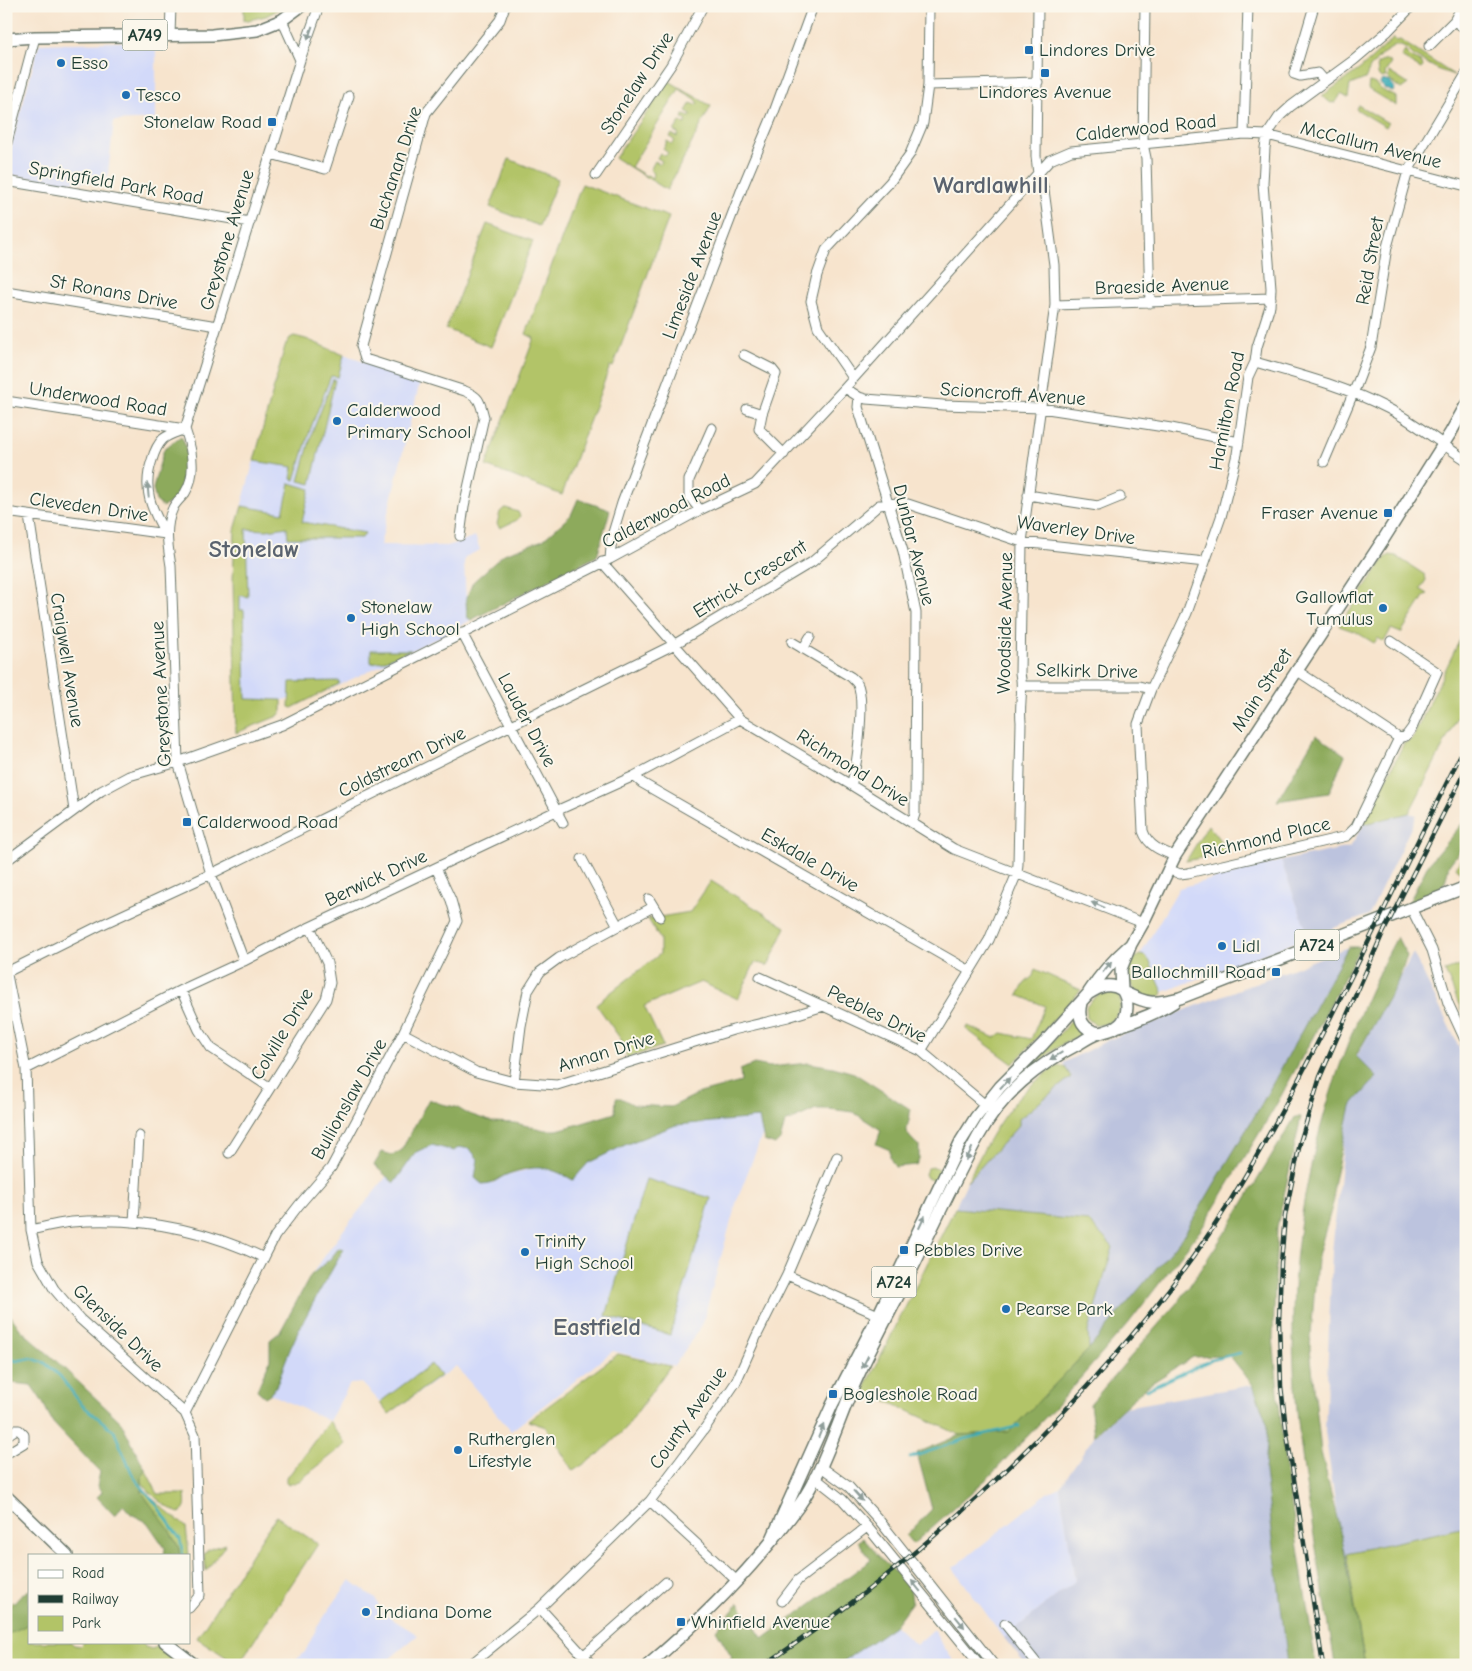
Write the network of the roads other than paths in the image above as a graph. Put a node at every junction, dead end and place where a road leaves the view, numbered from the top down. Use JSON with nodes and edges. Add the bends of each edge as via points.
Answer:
{"nodes":[{"id":1,"x":171,"y":6,"type":"edge"},
{"id":2,"x":301,"y":6,"type":"edge"},
{"id":3,"x":319,"y":6,"type":"edge"},
{"id":4,"x":505,"y":6,"type":"edge"},
{"id":5,"x":703,"y":6,"type":"edge"},
{"id":6,"x":813,"y":6,"type":"edge"},
{"id":7,"x":929,"y":6,"type":"edge"},
{"id":8,"x":1038,"y":6,"type":"edge"},
{"id":9,"x":1145,"y":6,"type":"edge"},
{"id":10,"x":1248,"y":6,"type":"edge"},
{"id":11,"x":1314,"y":6,"type":"edge"},
{"id":12,"x":1412,"y":6,"type":"edge"},
{"id":13,"x":1462,"y":6,"type":"edge"},
{"id":14,"x":282,"y":20,"type":"junction"},
{"id":15,"x":1454,"y":21,"type":"junction"},
{"id":16,"x":1466,"y":28,"type":"edge"},
{"id":17,"x":170,"y":35,"type":"junction"},
{"id":18,"x":35,"y":37,"type":"junction"},
{"id":19,"x":6,"y":39,"type":"edge"},
{"id":20,"x":1429,"y":46,"type":"dead end"},
{"id":21,"x":300,"y":60,"type":"junction"},
{"id":22,"x":1466,"y":74,"type":"edge"},
{"id":23,"x":1324,"y":80,"type":"junction"},
{"id":24,"x":1038,"y":82,"type":"junction"},
{"id":25,"x":928,"y":85,"type":"junction"},
{"id":26,"x":349,"y":96,"type":"dead end"},
{"id":27,"x":1244,"y":134,"type":"junction"},
{"id":28,"x":1267,"y":135,"type":"junction"},
{"id":29,"x":1144,"y":144,"type":"junction"},
{"id":30,"x":6,"y":146,"type":"edge"},
{"id":31,"x":270,"y":154,"type":"junction"},
{"id":32,"x":1408,"y":171,"type":"junction"},
{"id":33,"x":1038,"y":174,"type":"junction"},
{"id":34,"x":596,"y":176,"type":"dead end"},
{"id":35,"x":6,"y":181,"type":"edge"},
{"id":36,"x":1466,"y":186,"type":"edge"},
{"id":37,"x":250,"y":222,"type":"junction"},
{"id":38,"x":6,"y":291,"type":"edge"},
{"id":39,"x":1271,"y":298,"type":"junction"},
{"id":40,"x":1150,"y":303,"type":"junction"},
{"id":41,"x":1056,"y":305,"type":"junction"},
{"id":42,"x":217,"y":326,"type":"junction"},
{"id":43,"x":744,"y":355,"type":"dead end"},
{"id":44,"x":1255,"y":362,"type":"junction"},
{"id":45,"x":853,"y":378,"type":"junction"},
{"id":46,"x":845,"y":388,"type":"junction"},
{"id":47,"x":1353,"y":392,"type":"junction"},
{"id":48,"x":859,"y":398,"type":"junction"},
{"id":49,"x":6,"y":401,"type":"edge"},
{"id":50,"x":1466,"y":405,"type":"edge"},
{"id":51,"x":1041,"y":408,"type":"junction"},
{"id":52,"x":747,"y":409,"type":"dead end"},
{"id":53,"x":762,"y":414,"type":"junction"},
{"id":54,"x":712,"y":428,"type":"dead end"},
{"id":55,"x":185,"y":429,"type":"junction"},
{"id":56,"x":1239,"y":442,"type":"junction"},
{"id":57,"x":1443,"y":445,"type":"junction"},
{"id":58,"x":784,"y":454,"type":"junction"},
{"id":59,"x":1466,"y":460,"type":"edge"},
{"id":60,"x":1324,"y":462,"type":"dead end"},
{"id":61,"x":1028,"y":495,"type":"junction"},
{"id":62,"x":1120,"y":497,"type":"dead end"},
{"id":63,"x":888,"y":503,"type":"junction"},
{"id":64,"x":700,"y":510,"type":"junction"},
{"id":65,"x":6,"y":512,"type":"edge"},
{"id":66,"x":29,"y":516,"type":"junction"},
{"id":67,"x":166,"y":534,"type":"junction"},
{"id":68,"x":460,"y":536,"type":"dead end"},
{"id":69,"x":1022,"y":542,"type":"junction"},
{"id":70,"x":606,"y":561,"type":"junction"},
{"id":71,"x":1205,"y":562,"type":"junction"},
{"id":72,"x":462,"y":633,"type":"junction"},
{"id":73,"x":810,"y":637,"type":"dead end"},
{"id":74,"x":1391,"y":641,"type":"dead end"},
{"id":75,"x":792,"y":642,"type":"dead end"},
{"id":76,"x":675,"y":644,"type":"junction"},
{"id":77,"x":803,"y":649,"type":"junction"},
{"id":78,"x":1296,"y":670,"type":"junction"},
{"id":79,"x":1023,"y":686,"type":"junction"},
{"id":80,"x":1151,"y":689,"type":"junction"},
{"id":81,"x":740,"y":719,"type":"junction"},
{"id":82,"x":512,"y":726,"type":"junction"},
{"id":83,"x":1399,"y":738,"type":"junction"},
{"id":84,"x":178,"y":762,"type":"junction"},
{"id":85,"x":634,"y":776,"type":"junction"},
{"id":86,"x":851,"y":785,"type":"junction"},
{"id":87,"x":74,"y":810,"type":"junction"},
{"id":88,"x":556,"y":811,"type":"junction"},
{"id":89,"x":563,"y":822,"type":"dead end"},
{"id":90,"x":912,"y":823,"type":"junction"},
{"id":91,"x":1174,"y":856,"type":"junction"},
{"id":92,"x":582,"y":859,"type":"dead end"},
{"id":93,"x":6,"y":861,"type":"edge"},
{"id":94,"x":436,"y":868,"type":"junction"},
{"id":95,"x":1168,"y":869,"type":"junction"},
{"id":96,"x":1017,"y":873,"type":"junction"},
{"id":97,"x":212,"y":874,"type":"junction"},
{"id":98,"x":1466,"y":882,"type":"edge"},
{"id":99,"x":1466,"y":887,"type":"edge"},
{"id":100,"x":1453,"y":892,"type":"junction"},
{"id":101,"x":1411,"y":908,"type":"junction"},
{"id":102,"x":660,"y":917,"type":"dead end"},
{"id":103,"x":1143,"y":923,"type":"junction"},
{"id":104,"x":618,"y":926,"type":"junction"},
{"id":105,"x":310,"y":927,"type":"junction"},
{"id":106,"x":1131,"y":944,"type":"junction"},
{"id":107,"x":244,"y":961,"type":"junction"},
{"id":108,"x":7,"y":971,"type":"edge"},
{"id":109,"x":970,"y":971,"type":"junction"},
{"id":110,"x":760,"y":977,"type":"dead end"},
{"id":111,"x":181,"y":990,"type":"junction"},
{"id":112,"x":1124,"y":991,"type":"junction"},
{"id":113,"x":1084,"y":998,"type":"junction"},
{"id":114,"x":1180,"y":998,"type":"junction"},
{"id":115,"x":824,"y":1006,"type":"junction"},
{"id":116,"x":1119,"y":1026,"type":"junction"},
{"id":117,"x":403,"y":1033,"type":"junction"},
{"id":118,"x":1099,"y":1033,"type":"junction"},
{"id":119,"x":1466,"y":1042,"type":"edge"},
{"id":120,"x":921,"y":1051,"type":"junction"},
{"id":121,"x":26,"y":1069,"type":"junction"},
{"id":122,"x":514,"y":1082,"type":"junction"},
{"id":123,"x":269,"y":1087,"type":"junction"},
{"id":124,"x":989,"y":1108,"type":"junction"},
{"id":125,"x":139,"y":1136,"type":"dead end"},
{"id":126,"x":229,"y":1153,"type":"dead end"},
{"id":127,"x":837,"y":1157,"type":"dead end"},
{"id":128,"x":134,"y":1222,"type":"junction"},
{"id":129,"x":31,"y":1230,"type":"junction"},
{"id":130,"x":264,"y":1258,"type":"junction"},
{"id":131,"x":788,"y":1274,"type":"junction"},
{"id":132,"x":882,"y":1317,"type":"junction"},
{"id":133,"x":185,"y":1413,"type":"junction"},
{"id":134,"x":6,"y":1436,"type":"edge"},
{"id":135,"x":6,"y":1450,"type":"edge"},
{"id":136,"x":809,"y":1458,"type":"junction"},
{"id":137,"x":820,"y":1466,"type":"junction"},
{"id":138,"x":804,"y":1471,"type":"junction"},
{"id":139,"x":814,"y":1477,"type":"junction"},
{"id":140,"x":6,"y":1496,"type":"edge"},
{"id":141,"x":650,"y":1501,"type":"junction"},
{"id":142,"x":867,"y":1526,"type":"junction"},
{"id":143,"x":772,"y":1539,"type":"junction"},
{"id":144,"x":66,"y":1554,"type":"edge"},
{"id":145,"x":737,"y":1581,"type":"junction"},
{"id":146,"x":666,"y":1582,"type":"dead end"},
{"id":147,"x":782,"y":1602,"type":"dead end"},
{"id":148,"x":190,"y":1607,"type":"edge"},
{"id":149,"x":540,"y":1608,"type":"junction"},
{"id":150,"x":1005,"y":1624,"type":"dead end"},
{"id":151,"x":168,"y":1644,"type":"edge"},
{"id":152,"x":584,"y":1655,"type":"junction"},
{"id":153,"x":195,"y":1665,"type":"edge"},
{"id":154,"x":470,"y":1665,"type":"edge"},
{"id":155,"x":592,"y":1665,"type":"edge"},
{"id":156,"x":648,"y":1665,"type":"edge"},
{"id":157,"x":980,"y":1665,"type":"edge"},
{"id":158,"x":994,"y":1665,"type":"edge"},
{"id":159,"x":1038,"y":1665,"type":"edge"}],
"edges":[{"from":1,"to":17,"type":"street"},
{"from":2,"to":14,"type":"main road","number":"A749"},
{"from":3,"to":21,"type":"street","name":"Greystone Avenue","one_way":true},
{"from":4,"to":68,"type":"street","name":"Buchanan Drive","via":[[500,20],[426,113],[360,346],[365,359],[476,395],[484,417]]},
{"from":5,"to":34,"type":"street","name":"Stonelaw Drive","via":[[671,66]]},
{"from":6,"to":70,"type":"street","name":"Limeside Avenue","via":[[622,503]]},
{"from":7,"to":25,"type":"street"},
{"from":8,"to":24,"type":"street","name":"Woodside Avenue"},
{"from":9,"to":29,"type":"street"},
{"from":10,"to":27,"type":"street"},
{"from":11,"to":23,"type":"street","via":[[1294,74],[1318,73]]},
{"from":12,"to":23,"type":"street","via":[[1354,60]]},
{"from":13,"to":15,"type":"street"},
{"from":14,"to":17,"type":"main road","number":"A749","via":[[257,30]]},
{"from":14,"to":21,"type":"street"},
{"from":15,"to":16,"type":"street"},
{"from":15,"to":20,"type":"street"},
{"from":17,"to":18,"type":"main road","number":"A749"},
{"from":18,"to":19,"type":"main road","number":"A749"},
{"from":18,"to":30,"type":"street"},
{"from":21,"to":31,"type":"street","name":"Greystone Avenue"},
{"from":22,"to":32,"type":"street","name":"Reid Street"},
{"from":23,"to":28,"type":"street","via":[[1279,117]]},
{"from":24,"to":25,"type":"street"},
{"from":24,"to":33,"type":"street","name":"Woodside Avenue"},
{"from":25,"to":45,"type":"street","via":[[923,123],[910,154],[890,182],[826,250],[817,275],[811,301],[818,326]]},
{"from":26,"to":31,"type":"street","via":[[325,169]]},
{"from":27,"to":28,"type":"street","name":"Calderwood Road"},
{"from":27,"to":29,"type":"street","name":"Calderwood Road"},
{"from":28,"to":32,"type":"street","name":"McCallum Avenue"},
{"from":28,"to":39,"type":"street","name":"Hamilton Road","via":[[1264,183]]},
{"from":29,"to":33,"type":"street","name":"Calderwood Road","via":[[1071,151],[1050,160]]},
{"from":29,"to":40,"type":"street"},
{"from":31,"to":37,"type":"street","name":"Greystone Avenue"},
{"from":32,"to":36,"type":"street","name":"McCallum Avenue"},
{"from":32,"to":47,"type":"street","name":"Reid Street","via":[[1388,247],[1370,346]]},
{"from":33,"to":41,"type":"street","name":"Woodside Avenue","via":[[1044,190]]},
{"from":33,"to":45,"type":"street","name":"Calderwood Road"},
{"from":35,"to":37,"type":"street","name":"Springfield Park Road"},
{"from":37,"to":42,"type":"street","name":"Greystone Avenue"},
{"from":38,"to":42,"type":"street","name":"St Ronans Drive"},
{"from":39,"to":40,"type":"street","name":"Braeside Avenue"},
{"from":39,"to":44,"type":"street","name":"Hamilton Road"},
{"from":40,"to":41,"type":"street","name":"Braeside Avenue"},
{"from":41,"to":51,"type":"street","name":"Woodside Avenue"},
{"from":42,"to":55,"type":"street","name":"Greystone Avenue"},
{"from":43,"to":53,"type":"street","via":[[776,374]]},
{"from":44,"to":47,"type":"street"},
{"from":44,"to":56,"type":"street","name":"Hamilton Road","via":[[1248,377]]},
{"from":45,"to":46,"type":"street","name":"Calderwood Road"},
{"from":46,"to":48,"type":"street"},
{"from":46,"to":58,"type":"street","name":"Calderwood Road"},
{"from":47,"to":57,"type":"street","via":[[1402,416]]},
{"from":47,"to":60,"type":"street","name":"Reid Street"},
{"from":48,"to":51,"type":"street","name":"Scioncroft Avenue"},
{"from":48,"to":63,"type":"street","name":"Dunbar Avenue","via":[[858,407]]},
{"from":49,"to":55,"type":"street","name":"Underwood Road"},
{"from":50,"to":57,"type":"main road","name":"Main Street"},
{"from":51,"to":56,"type":"street","name":"Scioncroft Avenue"},
{"from":51,"to":61,"type":"street","name":"Woodside Avenue"},
{"from":52,"to":53,"type":"street"},
{"from":53,"to":58,"type":"street","via":[[759,429]]},
{"from":54,"to":64,"type":"street","via":[[689,480],[689,496]]},
{"from":55,"to":67,"type":"street","name":"Greystone Avenue","via":[[191,445],[192,474],[186,491],[172,508]]},
{"from":67,"to":55,"type":"street","name":"Greystone Avenue","one_way":true,"via":[[147,492],[149,468],[162,440]]},
{"from":56,"to":71,"type":"street","name":"Hamilton Road","via":[[1221,517]]},
{"from":57,"to":59,"type":"street"},
{"from":57,"to":78,"type":"main road","name":"Main Street"},
{"from":58,"to":64,"type":"street","name":"Calderwood Road","via":[[755,484]]},
{"from":61,"to":62,"type":"street","via":[[1098,506]]},
{"from":61,"to":69,"type":"street","name":"Woodside Avenue"},
{"from":63,"to":69,"type":"street","name":"Waverley Drive","via":[[908,504]]},
{"from":63,"to":76,"type":"street","name":"Ettrick Crescent","via":[[879,505],[812,562]]},
{"from":63,"to":90,"type":"street","name":"Dunbar Avenue","via":[[903,551],[916,613],[915,814]]},
{"from":64,"to":70,"type":"street","name":"Calderwood Road"},
{"from":65,"to":66,"type":"street","name":"Cleveden Drive"},
{"from":66,"to":67,"type":"street","name":"Cleveden Drive"},
{"from":66,"to":87,"type":"street","name":"Craigwell Avenue"},
{"from":67,"to":84,"type":"street","name":"Greystone Avenue","via":[[171,566]]},
{"from":69,"to":71,"type":"street","name":"Waverley Drive"},
{"from":69,"to":79,"type":"street","name":"Woodside Avenue","via":[[1020,673]]},
{"from":70,"to":72,"type":"street","name":"Calderwood Road"},
{"from":70,"to":76,"type":"street","name":"Richmond Drive"},
{"from":71,"to":80,"type":"street","name":"Hamilton Road","via":[[1181,629]]},
{"from":72,"to":82,"type":"street","name":"Lauder Drive"},
{"from":72,"to":84,"type":"street","name":"Calderwood Road","via":[[282,725]]},
{"from":73,"to":77,"type":"street"},
{"from":74,"to":83,"type":"street","name":"Richmond Place","via":[[1437,672],[1412,728],[1406,736]]},
{"from":75,"to":77,"type":"street"},
{"from":76,"to":81,"type":"street","name":"Richmond Drive"},
{"from":76,"to":82,"type":"street","name":"Coldstream Drive"},
{"from":77,"to":86,"type":"street","via":[[857,683],[859,740]]},
{"from":78,"to":83,"type":"street"},
{"from":78,"to":91,"type":"main road","name":"Main Street"},
{"from":79,"to":80,"type":"street","name":"Selkirk Drive","via":[[1139,686]]},
{"from":79,"to":96,"type":"street","name":"Woodside Avenue","via":[[1019,708]]},
{"from":80,"to":91,"type":"street","name":"Hamilton Road","via":[[1139,717],[1137,732],[1143,831],[1148,841]]},
{"from":81,"to":85,"type":"street","name":"Berwick Drive"},
{"from":81,"to":86,"type":"street","name":"Richmond Drive"},
{"from":82,"to":88,"type":"street","name":"Lauder Drive"},
{"from":82,"to":97,"type":"street","name":"Coldstream Drive"},
{"from":83,"to":95,"type":"street","name":"Richmond Place","via":[[1356,827],[1348,836],[1188,873],[1175,873]]},
{"from":84,"to":87,"type":"street","name":"Calderwood Road","via":[[129,776]]},
{"from":84,"to":97,"type":"street","name":"Greystone Avenue"},
{"from":85,"to":88,"type":"street","name":"Berwick Drive"},
{"from":85,"to":109,"type":"street","name":"Eskdale Drive"},
{"from":86,"to":90,"type":"street","name":"Richmond Drive"},
{"from":87,"to":93,"type":"street","name":"Calderwood Road"},
{"from":88,"to":89,"type":"street","name":"Lauder Drive"},
{"from":88,"to":94,"type":"street","name":"Berwick Drive"},
{"from":90,"to":96,"type":"street","name":"Richmond Drive","via":[[954,849]]},
{"from":91,"to":95,"type":"main road","name":"Main Street"},
{"from":92,"to":104,"type":"street"},
{"from":94,"to":105,"type":"street","name":"Berwick Drive"},
{"from":94,"to":117,"type":"street","name":"Bullionslaw Drive","via":[[457,921]]},
{"from":95,"to":103,"type":"main road","name":"Main Street"},
{"from":103,"to":96,"type":"street","name":"Richmond Drive","one_way":true},
{"from":96,"to":109,"type":"street","name":"Woodside Avenue","via":[[989,940]]},
{"from":97,"to":107,"type":"street","name":"Greystone Avenue"},
{"from":97,"to":108,"type":"street","name":"Coldstream Drive"},
{"from":98,"to":100,"type":"main road","number":"A724"},
{"from":99,"to":100,"type":"main road","number":"A724"},
{"from":100,"to":101,"type":"main road","number":"A724"},
{"from":101,"to":114,"type":"main road","number":"A724"},
{"from":101,"to":119,"type":"street","via":[[1432,950],[1448,1002]]},
{"from":102,"to":104,"type":"street","via":[[651,902]]},
{"from":103,"to":106,"type":"main road"},
{"from":104,"to":122,"type":"street","via":[[540,972],[528,991]]},
{"from":105,"to":107,"type":"street","name":"Berwick Drive"},
{"from":105,"to":123,"type":"street","name":"Colville Drive","via":[[327,963],[330,983],[326,999]]},
{"from":106,"to":112,"type":"main road","via":[[1121,969]]},
{"from":113,"to":106,"type":"main road","one_way":true,"via":[[1113,960]]},
{"from":107,"to":111,"type":"street","name":"Berwick Drive"},
{"from":108,"to":121,"type":"street","name":"Glenside Drive"},
{"from":109,"to":120,"type":"street","name":"Woodside Avenue"},
{"from":110,"to":115,"type":"street","name":"Peebles Drive"},
{"from":111,"to":121,"type":"street","name":"Berwick Drive"},
{"from":111,"to":123,"type":"street","via":[[210,1048]]},
{"from":112,"to":113,"type":"main road","via":[[1108,985],[1097,988]]},
{"from":112,"to":114,"type":"main road","number":"A724","via":[[1148,1003]]},
{"from":112,"to":116,"type":"main road","via":[[1128,1006]]},
{"from":113,"to":118,"type":"main road","via":[[1078,1012],[1080,1020],[1090,1030]]},
{"from":124,"to":113,"type":"main road","number":"A724","one_way":true},
{"from":114,"to":116,"type":"main road","number":"A724","via":[[1161,1011]]},
{"from":115,"to":120,"type":"street","name":"Peebles Drive"},
{"from":115,"to":122,"type":"street","name":"Annan Drive","via":[[557,1084]]},
{"from":116,"to":118,"type":"main road"},
{"from":117,"to":122,"type":"street","name":"Annan Drive","via":[[476,1072]]},
{"from":117,"to":130,"type":"street","name":"Bullionslaw Drive","via":[[332,1168],[275,1236]]},
{"from":118,"to":124,"type":"main road","number":"A724","one_way":true,"via":[[1028,1075]]},
{"from":120,"to":124,"type":"street","name":"Peebles Drive"},
{"from":121,"to":129,"type":"street","name":"Glenside Drive"},
{"from":123,"to":126,"type":"street","name":"Colville Drive"},
{"from":124,"to":132,"type":"main road","number":"A724","via":[[969,1154]]},
{"from":125,"to":128,"type":"street"},
{"from":127,"to":131,"type":"street","name":"County Avenue"},
{"from":128,"to":129,"type":"street","via":[[72,1222]]},
{"from":128,"to":130,"type":"street","via":[[202,1234]]},
{"from":129,"to":133,"type":"street","name":"Glenside Drive","via":[[38,1261],[54,1290],[80,1319]]},
{"from":130,"to":133,"type":"street","name":"Bullionslaw Drive"},
{"from":131,"to":132,"type":"street"},
{"from":131,"to":141,"type":"street","name":"County Avenue","via":[[736,1382]]},
{"from":136,"to":132,"type":"main road","number":"A724","one_way":true,"via":[[832,1405]]},
{"from":132,"to":137,"type":"main road","number":"A724","one_way":true},
{"from":133,"to":148,"type":"street","name":"Glenside Drive","via":[[195,1435],[200,1595]]},
{"from":134,"to":135,"type":"street","via":[[19,1430],[24,1438],[24,1443],[9,1452]]},
{"from":136,"to":137,"type":"main road"},
{"from":136,"to":138,"type":"main road","number":"A724"},
{"from":137,"to":139,"type":"main road","number":"A724"},
{"from":137,"to":158,"type":"street","one_way":true,"via":[[849,1487],[879,1520]]},
{"from":138,"to":139,"type":"main road"},
{"from":138,"to":143,"type":"main road","number":"A724"},
{"from":139,"to":142,"type":"street","via":[[842,1499]]},
{"from":139,"to":143,"type":"main road","number":"A724","via":[[799,1505]]},
{"from":140,"to":144,"type":"main road"},
{"from":141,"to":145,"type":"street"},
{"from":141,"to":149,"type":"street","name":"County Avenue"},
{"from":142,"to":147,"type":"street","via":[[798,1580]]},
{"from":157,"to":142,"type":"street","one_way":true},
{"from":143,"to":145,"type":"main road","number":"A724"},
{"from":145,"to":156,"type":"main road","number":"A724"},
{"from":146,"to":152,"type":"street"},
{"from":149,"to":152,"type":"street"},
{"from":149,"to":154,"type":"street","name":"County Avenue"},
{"from":150,"to":159,"type":"street"},
{"from":151,"to":153,"type":"main road"},
{"from":152,"to":155,"type":"street"}]}
